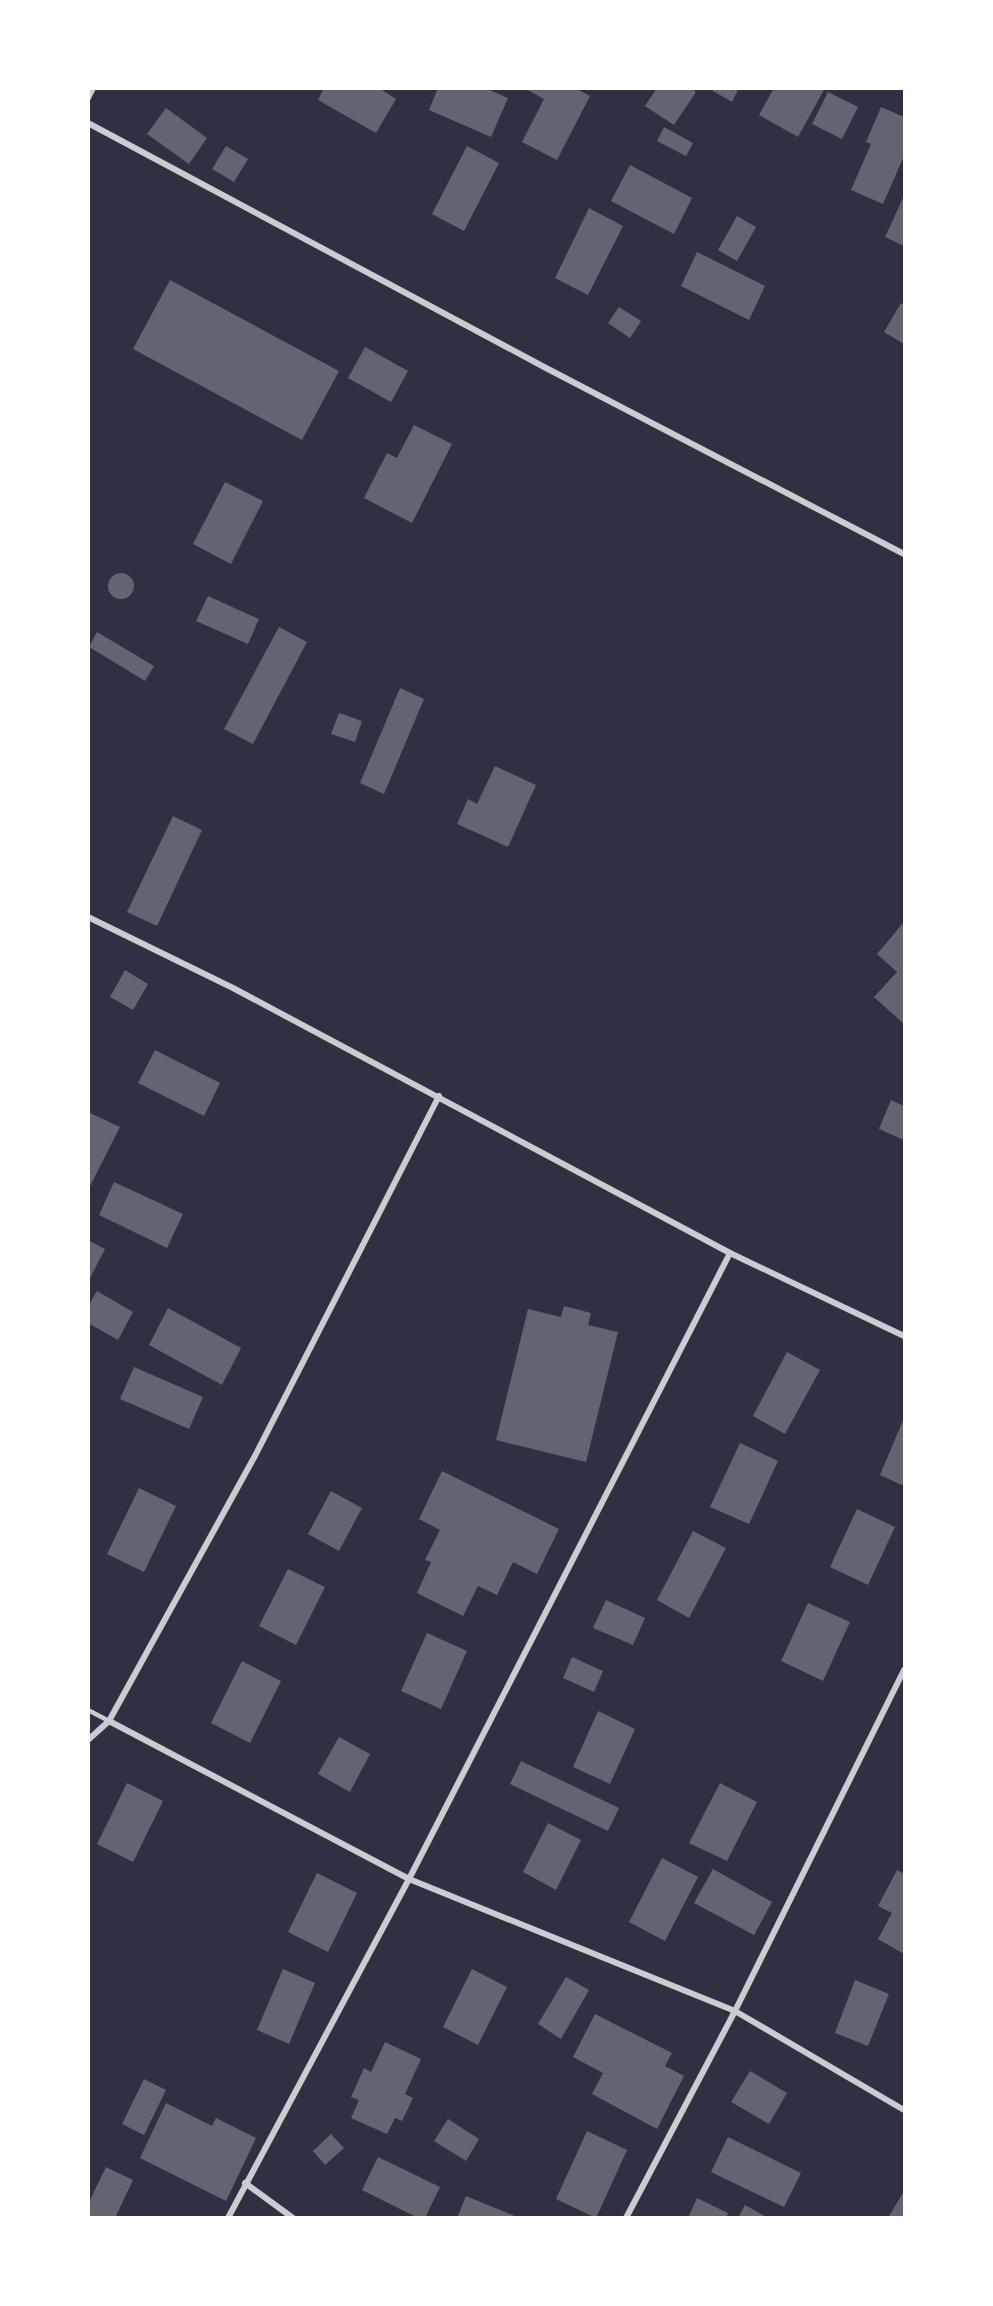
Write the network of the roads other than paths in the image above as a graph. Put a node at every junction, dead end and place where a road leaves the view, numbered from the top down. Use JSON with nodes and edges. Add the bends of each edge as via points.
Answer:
{"nodes":[{"id":1,"x":93,"y":88,"type":"edge"},
{"id":2,"x":88,"y":98,"type":"edge"},
{"id":3,"x":88,"y":123,"type":"edge"},
{"id":4,"x":904,"y":554,"type":"edge"},
{"id":5,"x":88,"y":917,"type":"edge"},
{"id":6,"x":439,"y":1096,"type":"junction"},
{"id":7,"x":730,"y":1253,"type":"junction"},
{"id":8,"x":904,"y":1336,"type":"edge"},
{"id":9,"x":904,"y":1670,"type":"edge"},
{"id":10,"x":88,"y":1710,"type":"edge"},
{"id":11,"x":110,"y":1721,"type":"junction"},
{"id":12,"x":88,"y":1740,"type":"edge"},
{"id":13,"x":409,"y":1879,"type":"junction"},
{"id":14,"x":735,"y":2011,"type":"junction"},
{"id":15,"x":904,"y":2110,"type":"edge"},
{"id":16,"x":245,"y":2183,"type":"junction"},
{"id":17,"x":228,"y":2217,"type":"edge"},
{"id":18,"x":293,"y":2217,"type":"edge"},
{"id":19,"x":626,"y":2217,"type":"edge"}],
"edges":[{"from":1,"to":2,"type":"street"},
{"from":3,"to":4,"type":"street"},
{"from":5,"to":6,"type":"street"},
{"from":6,"to":7,"type":"street"},
{"from":6,"to":11,"type":"street","via":[[256,1454]]},
{"from":7,"to":8,"type":"street"},
{"from":7,"to":13,"type":"street"},
{"from":9,"to":14,"type":"street"},
{"from":10,"to":11,"type":"lane"},
{"from":11,"to":12,"type":"street"},
{"from":11,"to":13,"type":"street"},
{"from":13,"to":14,"type":"street"},
{"from":13,"to":16,"type":"street"},
{"from":14,"to":15,"type":"street"},
{"from":14,"to":19,"type":"street"},
{"from":16,"to":17,"type":"street"},
{"from":16,"to":18,"type":"street"}]}
